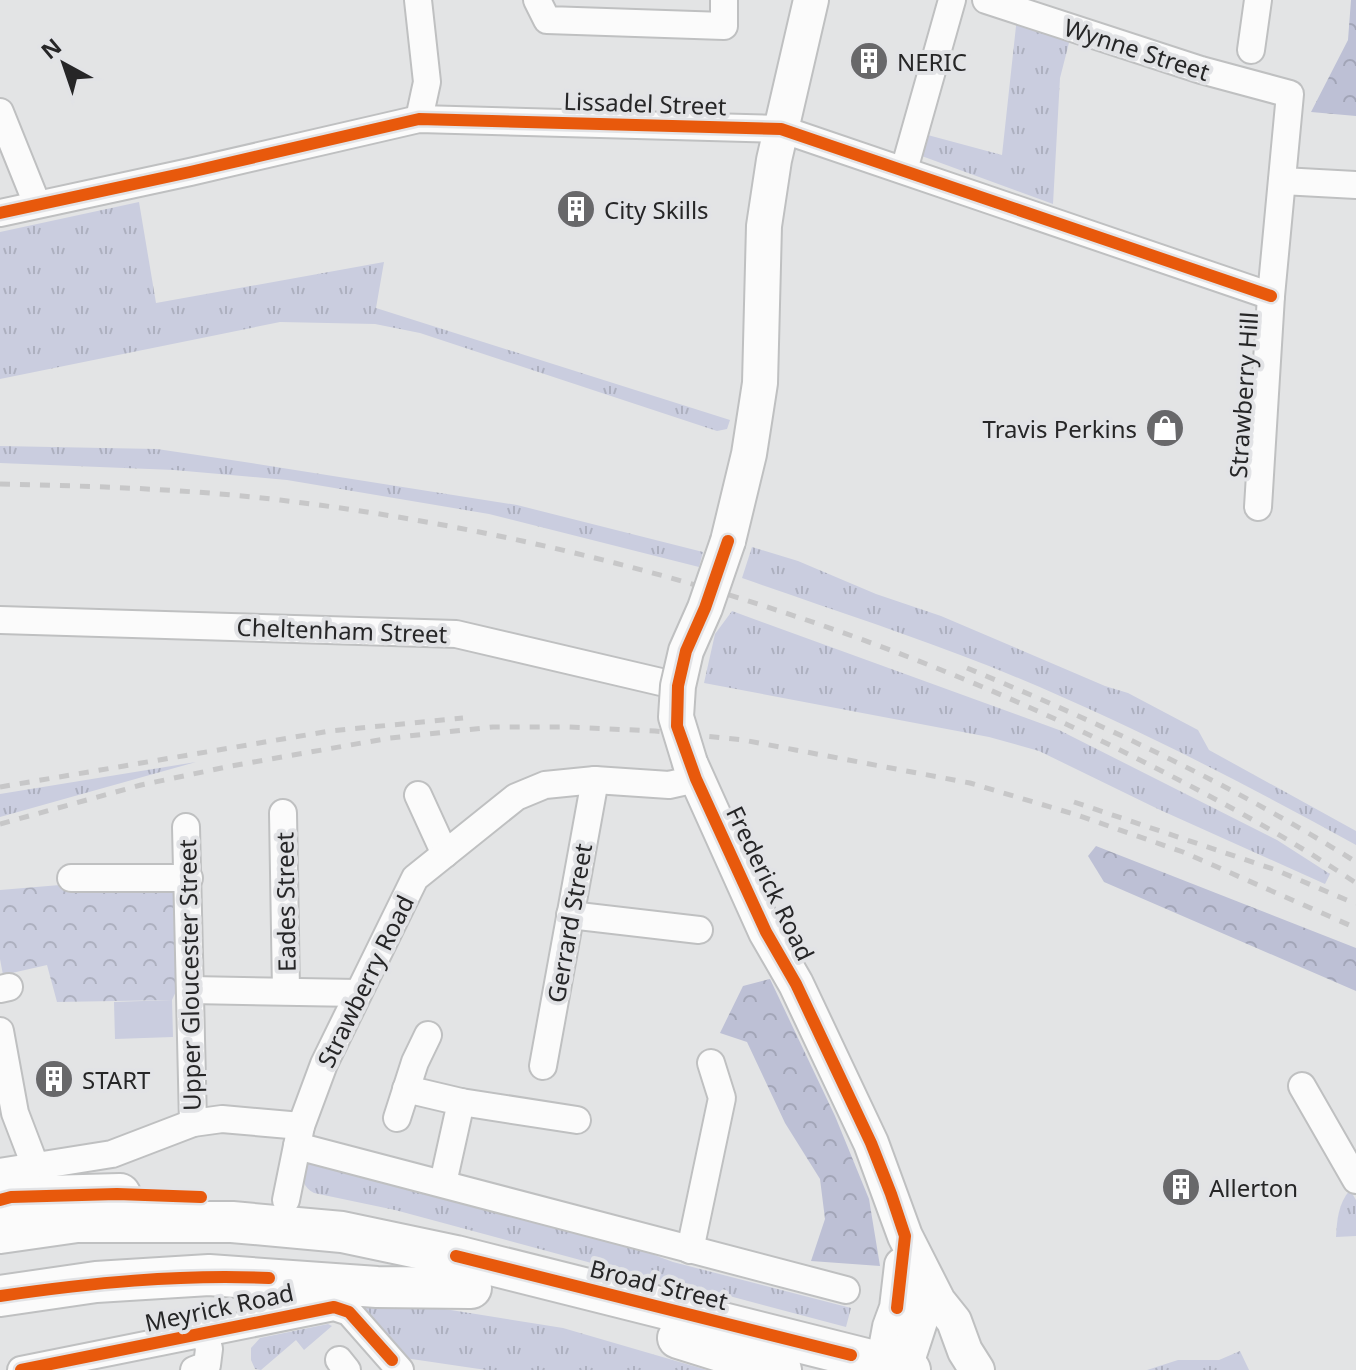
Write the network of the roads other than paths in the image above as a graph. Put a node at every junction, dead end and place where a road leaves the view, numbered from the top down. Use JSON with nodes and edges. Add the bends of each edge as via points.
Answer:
{"nodes":[{"id":1,"x":418,"y":0,"type":"edge"},
{"id":2,"x":537,"y":0,"type":"edge"},
{"id":3,"x":724,"y":0,"type":"edge"},
{"id":4,"x":811,"y":0,"type":"edge"},
{"id":5,"x":952,"y":0,"type":"edge"},
{"id":6,"x":986,"y":0,"type":"edge"},
{"id":7,"x":1258,"y":0,"type":"edge"},
{"id":8,"x":1251,"y":50,"type":"dead end"},
{"id":9,"x":1290,"y":94,"type":"joint"},
{"id":10,"x":0,"y":112,"type":"edge"},
{"id":11,"x":419,"y":119,"type":"junction"},
{"id":12,"x":781,"y":129,"type":"junction"},
{"id":13,"x":7,"y":144,"type":"edge"},
{"id":14,"x":904,"y":170,"type":"junction"},
{"id":15,"x":1282,"y":181,"type":"junction"},
{"id":16,"x":1356,"y":185,"type":"edge"},
{"id":17,"x":37,"y":204,"type":"junction"},
{"id":18,"x":0,"y":213,"type":"edge"},
{"id":19,"x":1271,"y":296,"type":"junction"},
{"id":20,"x":1258,"y":507,"type":"dead end"},
{"id":21,"x":0,"y":620,"type":"edge"},
{"id":22,"x":666,"y":683,"type":"junction"},
{"id":23,"x":693,"y":771,"type":"junction"},
{"id":24,"x":595,"y":780,"type":"junction"},
{"id":25,"x":418,"y":795,"type":"dead end"},
{"id":26,"x":283,"y":813,"type":"dead end"},
{"id":27,"x":186,"y":827,"type":"dead end"},
{"id":28,"x":445,"y":854,"type":"junction"},
{"id":29,"x":71,"y":878,"type":"dead end"},
{"id":30,"x":189,"y":878,"type":"junction"},
{"id":31,"x":570,"y":915,"type":"junction"},
{"id":32,"x":699,"y":930,"type":"dead end"},
{"id":33,"x":191,"y":990,"type":"junction"},
{"id":34,"x":286,"y":991,"type":"junction"},
{"id":35,"x":358,"y":993,"type":"junction"},
{"id":36,"x":0,"y":1031,"type":"edge"},
{"id":37,"x":428,"y":1035,"type":"dead end"},
{"id":38,"x":711,"y":1063,"type":"dead end"},
{"id":39,"x":543,"y":1066,"type":"dead end"},
{"id":40,"x":1302,"y":1086,"type":"dead end"},
{"id":41,"x":406,"y":1089,"type":"junction"},
{"id":42,"x":461,"y":1102,"type":"junction"},
{"id":43,"x":397,"y":1118,"type":"dead end"},
{"id":44,"x":577,"y":1120,"type":"dead end"},
{"id":45,"x":193,"y":1123,"type":"junction"},
{"id":46,"x":299,"y":1136,"type":"junction"},
{"id":47,"x":36,"y":1168,"type":"junction"},
{"id":48,"x":0,"y":1172,"type":"edge"},
{"id":49,"x":1356,"y":1180,"type":"edge"},
{"id":50,"x":443,"y":1183,"type":"junction"},
{"id":51,"x":0,"y":1200,"type":"edge"},
{"id":52,"x":286,"y":1200,"type":"junction"},
{"id":53,"x":0,"y":1233,"type":"edge"},
{"id":54,"x":905,"y":1236,"type":"junction"},
{"id":55,"x":690,"y":1250,"type":"junction"},
{"id":56,"x":0,"y":1254,"type":"edge"},
{"id":57,"x":464,"y":1272,"type":"junction"},
{"id":58,"x":846,"y":1290,"type":"dead end"},
{"id":59,"x":0,"y":1296,"type":"edge"},
{"id":60,"x":205,"y":1332,"type":"junction"},
{"id":61,"x":688,"y":1341,"type":"junction"},
{"id":62,"x":896,"y":1368,"type":"edge"},
{"id":63,"x":21,"y":1370,"type":"edge"},
{"id":64,"x":194,"y":1370,"type":"edge"},
{"id":65,"x":400,"y":1370,"type":"edge"},
{"id":66,"x":738,"y":1370,"type":"edge"},
{"id":67,"x":781,"y":1370,"type":"edge"},
{"id":68,"x":977,"y":1370,"type":"edge"}],
"edges":[{"from":1,"to":11,"type":"street","via":[[427,82]]},
{"from":2,"to":3,"type":"street","via":[[547,20],[724,26]]},
{"from":4,"to":12,"type":"main road","name":"Frederick Road"},
{"from":5,"to":14,"type":"street"},
{"from":6,"to":9,"type":"street","name":"Wynne Street"},
{"from":7,"to":8,"type":"street"},
{"from":9,"to":15,"type":"street","name":"Strawberry Hill"},
{"from":10,"to":13,"type":"street"},
{"from":11,"to":12,"type":"street","name":"Lissadel Street"},
{"from":11,"to":17,"type":"street","name":"Lissadel Street"},
{"from":12,"to":14,"type":"street","name":"Lissadel Street"},
{"from":12,"to":22,"type":"main road","name":"Frederick Road","bridge":true,"via":[[764,226],[760,383],[752,437],[709,597]]},
{"from":13,"to":17,"type":"street"},
{"from":14,"to":19,"type":"street","name":"Lissadel Street"},
{"from":15,"to":16,"type":"street"},
{"from":15,"to":19,"type":"street","name":"Strawberry Hill"},
{"from":17,"to":18,"type":"street","name":"Lissadel Street"},
{"from":19,"to":20,"type":"street","name":"Strawberry Hill"},
{"from":21,"to":22,"type":"street","name":"Cheltenham Street","via":[[456,634]]},
{"from":22,"to":23,"type":"main road","name":"Frederick Road","bridge":true},
{"from":23,"to":24,"type":"street","name":"Strawberry Road","via":[[669,785]]},
{"from":23,"to":54,"type":"main road","name":"Frederick Road","via":[[871,1143]]},
{"from":24,"to":28,"type":"street","name":"Strawberry Road","via":[[545,785],[516,797]]},
{"from":24,"to":31,"type":"street","name":"Gerrard Street"},
{"from":25,"to":28,"type":"street"},
{"from":26,"to":34,"type":"street","name":"Eades Street"},
{"from":27,"to":30,"type":"street","name":"Upper Gloucester Street"},
{"from":28,"to":35,"type":"street","name":"Strawberry Road","via":[[415,878]]},
{"from":29,"to":30,"type":"street"},
{"from":30,"to":33,"type":"street","name":"Upper Gloucester Street"},
{"from":31,"to":32,"type":"street"},
{"from":31,"to":39,"type":"street","name":"Gerrard Street"},
{"from":33,"to":34,"type":"street"},
{"from":33,"to":45,"type":"street","name":"Upper Gloucester Street"},
{"from":34,"to":35,"type":"street"},
{"from":35,"to":46,"type":"street","name":"Strawberry Road","via":[[324,1064]]},
{"from":36,"to":47,"type":"street","via":[[15,1113]]},
{"from":37,"to":41,"type":"street"},
{"from":38,"to":55,"type":"street","via":[[722,1098]]},
{"from":40,"to":49,"type":"street"},
{"from":41,"to":42,"type":"street"},
{"from":41,"to":43,"type":"street"},
{"from":42,"to":44,"type":"street"},
{"from":42,"to":50,"type":"street"},
{"from":45,"to":46,"type":"street","name":"Broad Street","via":[[222,1119]]},
{"from":45,"to":47,"type":"street","name":"Broad Street","via":[[112,1154]]},
{"from":46,"to":50,"type":"street","name":"Broad Street"},
{"from":46,"to":52,"type":"street","name":"Strawberry Road"},
{"from":47,"to":48,"type":"street","name":"Broad Street"},
{"from":50,"to":55,"type":"street","name":"Broad Street"},
{"from":51,"to":52,"type":"highway","via":[[117,1194]]},
{"from":52,"to":57,"type":"highway","via":[[369,1218]]},
{"from":53,"to":57,"type":"highway","name":"Broad Street","via":[[77,1222],[232,1222],[342,1232]]},
{"from":54,"to":62,"type":"main road","via":[[921,1318]]},
{"from":54,"to":68,"type":"main road","name":"Frederick Road"},
{"from":55,"to":58,"type":"street","name":"Broad Street"},
{"from":56,"to":57,"type":"highway","name":"Broad Street","via":[[78,1247],[228,1246]]},
{"from":57,"to":59,"type":"highway","via":[[377,1287],[209,1275],[96,1282]]},
{"from":57,"to":61,"type":"highway","name":"Broad Street"},
{"from":57,"to":62,"type":"highway","name":"Broad Street"},
{"from":60,"to":63,"type":"street","name":"Meyrick Road"},
{"from":60,"to":64,"type":"street","via":[[207,1365]]},
{"from":60,"to":65,"type":"street","name":"Meyrick Road","via":[[340,1307]]},
{"from":61,"to":66,"type":"highway"},
{"from":61,"to":67,"type":"highway","name":"Broad Street"}]}
